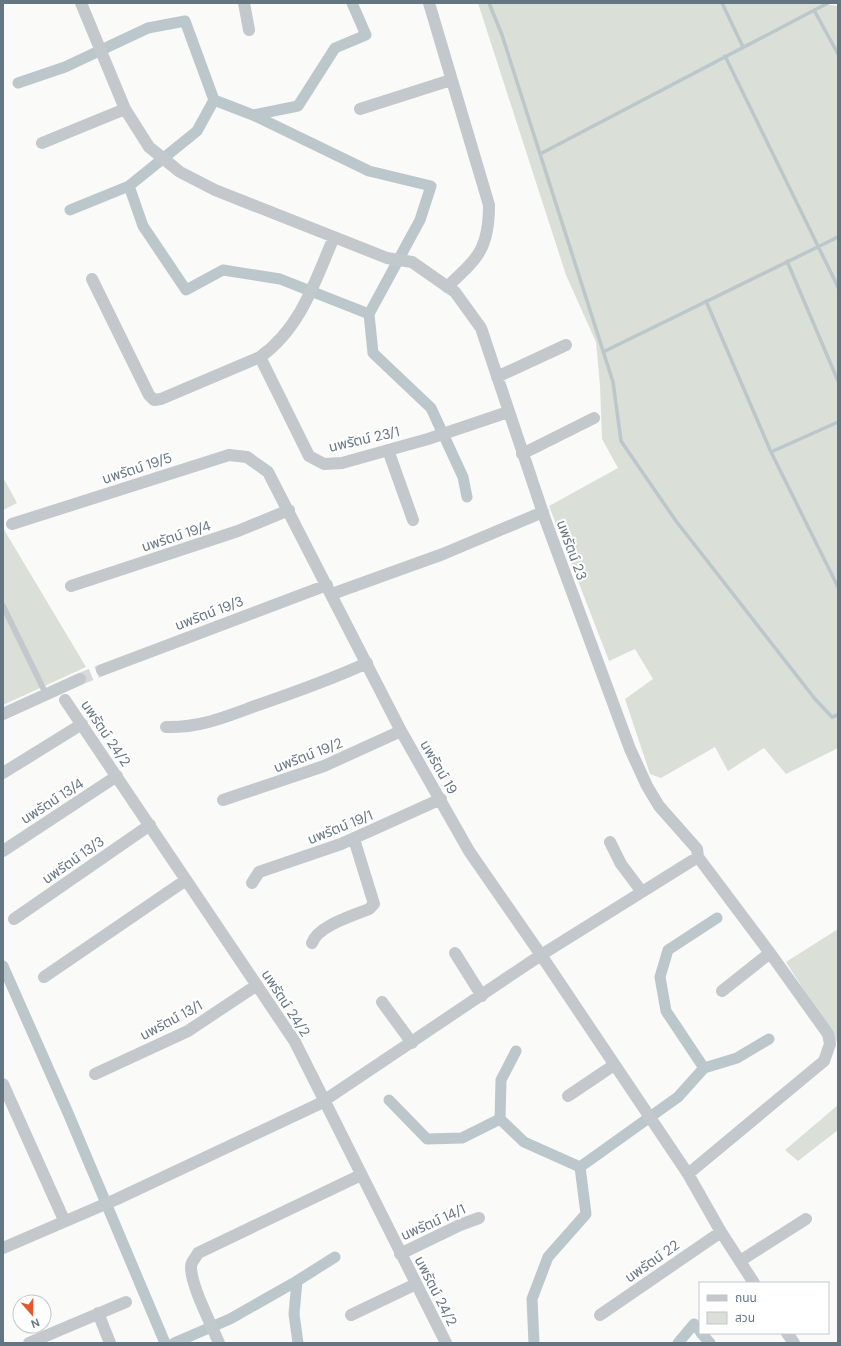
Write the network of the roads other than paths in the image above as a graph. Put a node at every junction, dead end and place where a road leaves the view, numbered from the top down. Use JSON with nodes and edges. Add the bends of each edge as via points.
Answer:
{"nodes":[{"id":1,"x":81,"y":3,"type":"edge"},
{"id":2,"x":244,"y":3,"type":"edge"},
{"id":3,"x":429,"y":3,"type":"edge"},
{"id":4,"x":249,"y":30,"type":"dead end"},
{"id":5,"x":452,"y":80,"type":"junction"},
{"id":6,"x":125,"y":109,"type":"junction"},
{"id":7,"x":360,"y":109,"type":"dead end"},
{"id":8,"x":42,"y":143,"type":"dead end"},
{"id":9,"x":334,"y":237,"type":"junction"},
{"id":10,"x":92,"y":279,"type":"dead end"},
{"id":11,"x":447,"y":287,"type":"junction"},
{"id":12,"x":566,"y":345,"type":"dead end"},
{"id":13,"x":260,"y":357,"type":"junction"},
{"id":14,"x":497,"y":377,"type":"junction"},
{"id":15,"x":508,"y":412,"type":"junction"},
{"id":16,"x":594,"y":418,"type":"dead end"},
{"id":17,"x":388,"y":450,"type":"junction"},
{"id":18,"x":522,"y":454,"type":"junction"},
{"id":19,"x":268,"y":472,"type":"joint"},
{"id":20,"x":289,"y":510,"type":"junction"},
{"id":21,"x":543,"y":512,"type":"junction"},
{"id":22,"x":413,"y":520,"type":"dead end"},
{"id":23,"x":12,"y":524,"type":"dead end"},
{"id":24,"x":71,"y":586,"type":"dead end"},
{"id":25,"x":329,"y":590,"type":"junction"},
{"id":26,"x":3,"y":606,"type":"edge"},
{"id":27,"x":367,"y":663,"type":"junction"},
{"id":28,"x":102,"y":670,"type":"tunnel mouth"},
{"id":29,"x":80,"y":679,"type":"tunnel mouth"},
{"id":30,"x":46,"y":694,"type":"junction"},
{"id":31,"x":65,"y":700,"type":"dead end"},
{"id":32,"x":3,"y":714,"type":"edge"},
{"id":33,"x":82,"y":724,"type":"junction"},
{"id":34,"x":166,"y":727,"type":"dead end"},
{"id":35,"x":401,"y":731,"type":"junction"},
{"id":36,"x":3,"y":773,"type":"edge"},
{"id":37,"x":117,"y":776,"type":"junction"},
{"id":38,"x":441,"y":799,"type":"junction"},
{"id":39,"x":223,"y":800,"type":"dead end"},
{"id":40,"x":150,"y":825,"type":"junction"},
{"id":41,"x":354,"y":839,"type":"junction"},
{"id":42,"x":610,"y":842,"type":"dead end"},
{"id":43,"x":3,"y":851,"type":"edge"},
{"id":44,"x":698,"y":857,"type":"junction"},
{"id":45,"x":186,"y":880,"type":"junction"},
{"id":46,"x":252,"y":883,"type":"dead end"},
{"id":47,"x":642,"y":892,"type":"junction"},
{"id":48,"x":14,"y":919,"type":"dead end"},
{"id":49,"x":312,"y":943,"type":"dead end"},
{"id":50,"x":455,"y":953,"type":"dead end"},
{"id":51,"x":770,"y":953,"type":"junction"},
{"id":52,"x":541,"y":955,"type":"junction"},
{"id":53,"x":44,"y":977,"type":"dead end"},
{"id":54,"x":257,"y":986,"type":"junction"},
{"id":55,"x":722,"y":991,"type":"dead end"},
{"id":56,"x":482,"y":996,"type":"junction"},
{"id":57,"x":382,"y":1002,"type":"dead end"},
{"id":58,"x":412,"y":1043,"type":"junction"},
{"id":59,"x":614,"y":1065,"type":"junction"},
{"id":60,"x":95,"y":1074,"type":"dead end"},
{"id":61,"x":3,"y":1084,"type":"edge"},
{"id":62,"x":568,"y":1096,"type":"dead end"},
{"id":63,"x":323,"y":1100,"type":"junction"},
{"id":64,"x":688,"y":1174,"type":"junction"},
{"id":65,"x":361,"y":1175,"type":"junction"},
{"id":66,"x":479,"y":1218,"type":"dead end"},
{"id":67,"x":806,"y":1219,"type":"dead end"},
{"id":68,"x":64,"y":1220,"type":"junction"},
{"id":69,"x":721,"y":1232,"type":"junction"},
{"id":70,"x":3,"y":1248,"type":"edge"},
{"id":71,"x":400,"y":1254,"type":"junction"},
{"id":72,"x":740,"y":1261,"type":"junction"},
{"id":73,"x":753,"y":1282,"type":"edge"},
{"id":74,"x":416,"y":1284,"type":"junction"},
{"id":75,"x":126,"y":1302,"type":"dead end"},
{"id":76,"x":98,"y":1313,"type":"junction"},
{"id":77,"x":351,"y":1315,"type":"dead end"},
{"id":78,"x":600,"y":1315,"type":"dead end"},
{"id":79,"x":788,"y":1334,"type":"edge"},
{"id":80,"x":29,"y":1343,"type":"edge"},
{"id":81,"x":110,"y":1343,"type":"edge"},
{"id":82,"x":219,"y":1343,"type":"edge"},
{"id":83,"x":446,"y":1343,"type":"edge"},
{"id":84,"x":794,"y":1343,"type":"edge"}],
"edges":[{"from":1,"to":6,"type":"street"},
{"from":2,"to":4,"type":"street"},
{"from":3,"to":5,"type":"street"},
{"from":5,"to":7,"type":"street"},
{"from":5,"to":11,"type":"street","via":[[489,204],[489,226],[481,250],[471,264]]},
{"from":6,"to":8,"type":"street"},
{"from":6,"to":9,"type":"street","via":[[150,147],[180,172],[215,190]]},
{"from":9,"to":11,"type":"street","name":"นพรัตน์ 23","via":[[387,258],[412,262]]},
{"from":9,"to":13,"type":"street","via":[[304,309],[286,335]]},
{"from":10,"to":13,"type":"street","via":[[154,400]]},
{"from":11,"to":14,"type":"street","name":"นพรัตน์ 23","via":[[455,292],[481,328]]},
{"from":12,"to":14,"type":"street"},
{"from":13,"to":17,"type":"street","name":"นพรัตน์ 23/1","via":[[309,456],[324,464],[342,463]]},
{"from":14,"to":15,"type":"street","name":"นพรัตน์ 23"},
{"from":15,"to":17,"type":"street","name":"นพรัตน์ 23/1","via":[[428,440]]},
{"from":15,"to":18,"type":"street","name":"นพรัตน์ 23"},
{"from":16,"to":18,"type":"street"},
{"from":17,"to":22,"type":"street"},
{"from":18,"to":21,"type":"street","name":"นพรัตน์ 23"},
{"from":19,"to":20,"type":"street","name":"นพรัตน์ 19"},
{"from":19,"to":23,"type":"street","name":"นพรัตน์ 19/5","via":[[247,457],[229,455]]},
{"from":20,"to":24,"type":"street","name":"นพรัตน์ 19/4","via":[[238,531]]},
{"from":20,"to":25,"type":"street","name":"นพรัตน์ 19"},
{"from":21,"to":25,"type":"street","name":"นพรัตน์ 19/3","via":[[443,554]]},
{"from":21,"to":44,"type":"street","name":"นพรัตน์ 23","via":[[630,750],[655,799],[697,849]]},
{"from":25,"to":27,"type":"street","name":"นพรัตน์ 19"},
{"from":25,"to":28,"type":"street","name":"นพรัตน์ 19/3"},
{"from":26,"to":30,"type":"lane"},
{"from":27,"to":34,"type":"street","via":[[322,684],[207,723],[186,728]]},
{"from":27,"to":35,"type":"street","name":"นพรัตน์ 19"},
{"from":29,"to":30,"type":"street"},
{"from":30,"to":32,"type":"street"},
{"from":31,"to":33,"type":"street","name":"นพรัตน์ 24/2"},
{"from":33,"to":36,"type":"street"},
{"from":33,"to":37,"type":"street","name":"นพรัตน์ 24/2"},
{"from":35,"to":38,"type":"street","name":"นพรัตน์ 19"},
{"from":35,"to":39,"type":"street","name":"นพรัตน์ 19/2","via":[[324,766]]},
{"from":37,"to":40,"type":"street","name":"นพรัตน์ 24/2"},
{"from":37,"to":43,"type":"street","name":"นพรัตน์ 13/4"},
{"from":38,"to":41,"type":"street","name":"นพรัตน์ 19/1"},
{"from":38,"to":52,"type":"street","name":"นพรัตน์ 19","via":[[477,866]]},
{"from":40,"to":45,"type":"street","name":"นพรัตน์ 24/2"},
{"from":40,"to":48,"type":"street","name":"นพรัตน์ 13/3"},
{"from":41,"to":46,"type":"street","name":"นพรัตน์ 19/1","via":[[259,872]]},
{"from":41,"to":49,"type":"street","via":[[374,904],[369,909],[322,930]]},
{"from":42,"to":47,"type":"street","via":[[621,864]]},
{"from":44,"to":47,"type":"street"},
{"from":44,"to":51,"type":"street","name":"นพรัตน์ 23"},
{"from":45,"to":53,"type":"street"},
{"from":45,"to":54,"type":"street","name":"นพรัตน์ 24/2"},
{"from":47,"to":52,"type":"street"},
{"from":50,"to":56,"type":"street"},
{"from":51,"to":55,"type":"street"},
{"from":51,"to":64,"type":"street","name":"นพรัตน์ 23","via":[[828,1034],[829,1051],[824,1061]]},
{"from":52,"to":56,"type":"street"},
{"from":52,"to":59,"type":"street","name":"นพรัตน์ 19"},
{"from":54,"to":60,"type":"street","name":"นพรัตน์ 13/1","via":[[188,1031]]},
{"from":54,"to":63,"type":"street","name":"นพรัตน์ 24/2","via":[[295,1042]]},
{"from":56,"to":58,"type":"street"},
{"from":57,"to":58,"type":"street"},
{"from":58,"to":63,"type":"street"},
{"from":59,"to":62,"type":"street"},
{"from":59,"to":64,"type":"street","name":"นพรัตน์ 19"},
{"from":61,"to":68,"type":"street"},
{"from":63,"to":65,"type":"street","name":"นพรัตน์ 24/2"},
{"from":63,"to":68,"type":"street","via":[[117,1198]]},
{"from":64,"to":69,"type":"street","name":"นพรัตน์ 19"},
{"from":65,"to":71,"type":"street","name":"นพรัตน์ 24/2"},
{"from":65,"to":82,"type":"street","via":[[198,1253],[191,1268],[197,1290]]},
{"from":66,"to":71,"type":"street","name":"นพรัตน์ 14/1"},
{"from":67,"to":72,"type":"street"},
{"from":68,"to":70,"type":"street"},
{"from":69,"to":72,"type":"street","name":"นพรัตน์ 19"},
{"from":69,"to":78,"type":"street","name":"นพรัตน์ 22"},
{"from":71,"to":74,"type":"street","name":"นพรัตน์ 24/2"},
{"from":72,"to":73,"type":"street","name":"นพรัตน์ 19"},
{"from":74,"to":77,"type":"street"},
{"from":74,"to":83,"type":"street","name":"นพรัตน์ 24/2"},
{"from":75,"to":76,"type":"street"},
{"from":76,"to":80,"type":"street"},
{"from":76,"to":81,"type":"street"},
{"from":79,"to":84,"type":"street"}]}
